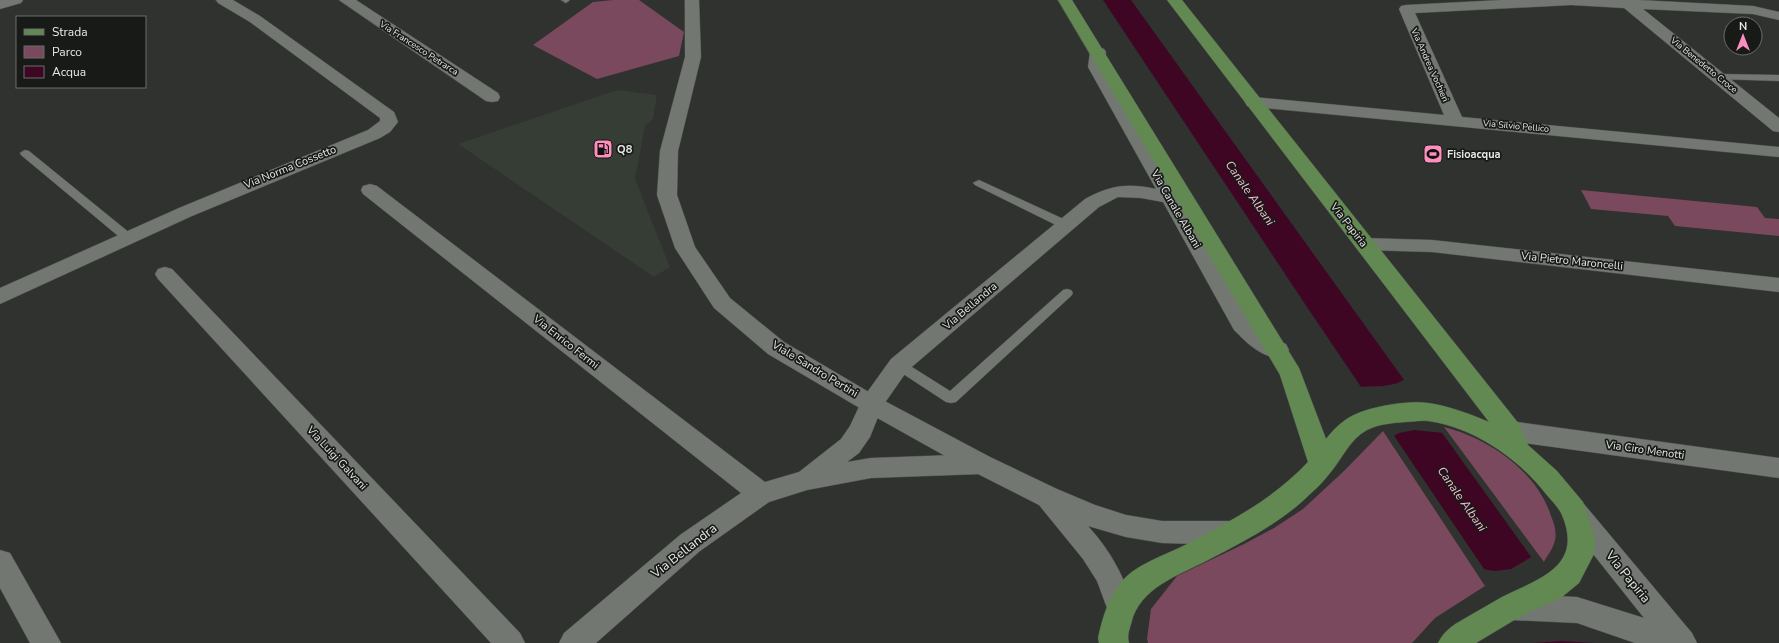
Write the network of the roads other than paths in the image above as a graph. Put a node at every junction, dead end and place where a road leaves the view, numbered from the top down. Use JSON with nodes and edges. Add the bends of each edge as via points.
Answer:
{"nodes":[{"id":1,"x":16,"y":0,"type":"edge"},
{"id":2,"x":223,"y":0,"type":"edge"},
{"id":3,"x":346,"y":0,"type":"edge"},
{"id":4,"x":692,"y":0,"type":"edge"},
{"id":5,"x":1066,"y":0,"type":"edge"},
{"id":6,"x":1174,"y":0,"type":"edge"},
{"id":7,"x":1628,"y":4,"type":"junction"},
{"id":8,"x":0,"y":5,"type":"edge"},
{"id":9,"x":1779,"y":16,"type":"edge"},
{"id":10,"x":1098,"y":52,"type":"junction"},
{"id":11,"x":1720,"y":77,"type":"junction"},
{"id":12,"x":1779,"y":78,"type":"edge"},
{"id":13,"x":492,"y":96,"type":"dead end"},
{"id":14,"x":1253,"y":102,"type":"junction"},
{"id":15,"x":1455,"y":120,"type":"junction"},
{"id":16,"x":1779,"y":127,"type":"edge"},
{"id":17,"x":1779,"y":152,"type":"edge"},
{"id":18,"x":26,"y":153,"type":"dead end"},
{"id":19,"x":979,"y":183,"type":"dead end"},
{"id":20,"x":370,"y":190,"type":"dead end"},
{"id":21,"x":1171,"y":198,"type":"junction"},
{"id":22,"x":1066,"y":225,"type":"junction"},
{"id":23,"x":127,"y":236,"type":"junction"},
{"id":24,"x":1364,"y":244,"type":"junction"},
{"id":25,"x":165,"y":274,"type":"dead end"},
{"id":26,"x":1779,"y":285,"type":"edge"},
{"id":27,"x":1067,"y":293,"type":"dead end"},
{"id":28,"x":0,"y":297,"type":"edge"},
{"id":29,"x":1278,"y":350,"type":"junction"},
{"id":30,"x":899,"y":365,"type":"junction"},
{"id":31,"x":871,"y":404,"type":"junction"},
{"id":32,"x":1515,"y":442,"type":"junction"},
{"id":33,"x":981,"y":464,"type":"junction"},
{"id":34,"x":1322,"y":465,"type":"junction"},
{"id":35,"x":1779,"y":468,"type":"edge"},
{"id":36,"x":807,"y":480,"type":"junction"},
{"id":37,"x":761,"y":494,"type":"junction"},
{"id":38,"x":1048,"y":498,"type":"junction"},
{"id":39,"x":1574,"y":510,"type":"junction"},
{"id":40,"x":1233,"y":533,"type":"junction"},
{"id":41,"x":0,"y":562,"type":"edge"},
{"id":42,"x":1120,"y":607,"type":"junction"},
{"id":43,"x":1511,"y":607,"type":"junction"},
{"id":44,"x":1112,"y":641,"type":"edge"},
{"id":45,"x":46,"y":643,"type":"edge"},
{"id":46,"x":510,"y":643,"type":"edge"},
{"id":47,"x":574,"y":643,"type":"edge"},
{"id":48,"x":1453,"y":643,"type":"edge"},
{"id":49,"x":1659,"y":643,"type":"edge"},
{"id":50,"x":1682,"y":643,"type":"edge"}],
"edges":[{"from":1,"to":8,"type":"street"},
{"from":2,"to":23,"type":"street","name":"Via Norma Cossetto","via":[[255,19],[388,116],[389,122],[374,134]]},
{"from":3,"to":13,"type":"street","name":"Via Francesco Petrarca"},
{"from":4,"to":31,"type":"street","name":"Viale Sandro Pertini","via":[[693,57],[669,152],[667,195],[685,248],[722,303],[776,348]]},
{"from":5,"to":10,"type":"main road","name":"Via Canale Albani"},
{"from":6,"to":14,"type":"main road","name":"Via Papiria"},
{"from":7,"to":9,"type":"street","via":[[1753,10]]},
{"from":7,"to":11,"type":"street","name":"Via Benedetto Croce"},
{"from":7,"to":15,"type":"street","name":"Via Andrea Vochieri","via":[[1571,1],[1406,9]]},
{"from":10,"to":21,"type":"street","name":"Via Canale Albani","via":[[1096,67]]},
{"from":10,"to":29,"type":"main road","name":"Via Canale Albani"},
{"from":11,"to":12,"type":"lane"},
{"from":11,"to":16,"type":"street","name":"Via Benedetto Croce"},
{"from":14,"to":15,"type":"street","name":"Via Silvio Pellico"},
{"from":14,"to":24,"type":"main road","name":"Via Papiria"},
{"from":15,"to":17,"type":"street","name":"Via Silvio Pellico"},
{"from":18,"to":23,"type":"lane"},
{"from":19,"to":22,"type":"lane"},
{"from":20,"to":37,"type":"street","name":"Via Enrico Fermi"},
{"from":21,"to":22,"type":"street","name":"Via Bellandra","via":[[1156,194],[1111,193],[1092,204]]},
{"from":21,"to":29,"type":"street","name":"Via Canale Albani","via":[[1242,325],[1259,342]]},
{"from":22,"to":30,"type":"street","name":"Via Bellandra"},
{"from":23,"to":28,"type":"street","name":"Via Norma Cossetto"},
{"from":24,"to":26,"type":"street","name":"Via Pietro Maroncelli","via":[[1432,246]]},
{"from":24,"to":32,"type":"main road","name":"Via Papiria"},
{"from":25,"to":46,"type":"street","name":"Via Luigi Galvani"},
{"from":27,"to":30,"type":"lane","via":[[951,398]]},
{"from":29,"to":34,"type":"main road","name":"Via Canale Albani","via":[[1291,374]]},
{"from":30,"to":31,"type":"street","name":"Via Bellandra"},
{"from":31,"to":33,"type":"street","name":"Viale Sandro Pertini"},
{"from":31,"to":36,"type":"street","name":"Via Bellandra","via":[[861,430],[850,446]]},
{"from":32,"to":34,"type":"main road","via":[[1459,420],[1427,412],[1387,414],[1359,424],[1340,438]]},
{"from":32,"to":35,"type":"street","name":"Via Ciro Menotti"},
{"from":32,"to":39,"type":"main road"},
{"from":33,"to":36,"type":"street","name":"Via Bellandra","via":[[871,468]]},
{"from":33,"to":38,"type":"street","name":"Viale Sandro Pertini"},
{"from":34,"to":40,"type":"main road","via":[[1299,489],[1268,513]]},
{"from":36,"to":37,"type":"street","name":"Via Bellandra"},
{"from":37,"to":47,"type":"street","name":"Via Bellandra","via":[[690,544]]},
{"from":38,"to":40,"type":"street","name":"Viale Sandro Pertini","via":[[1089,515],[1126,526],[1162,532]]},
{"from":38,"to":42,"type":"street","name":"Viale Sandro Pertini","via":[[1093,551],[1109,576]]},
{"from":39,"to":43,"type":"main road","via":[[1581,538],[1580,554],[1569,574],[1552,588]]},
{"from":39,"to":50,"type":"street","name":"Via Papiria"},
{"from":40,"to":42,"type":"main road","via":[[1160,570],[1134,588]]},
{"from":41,"to":45,"type":"street"},
{"from":42,"to":44,"type":"main road"},
{"from":43,"to":48,"type":"main road"},
{"from":43,"to":49,"type":"street","via":[[1577,610],[1640,630]]}]}
